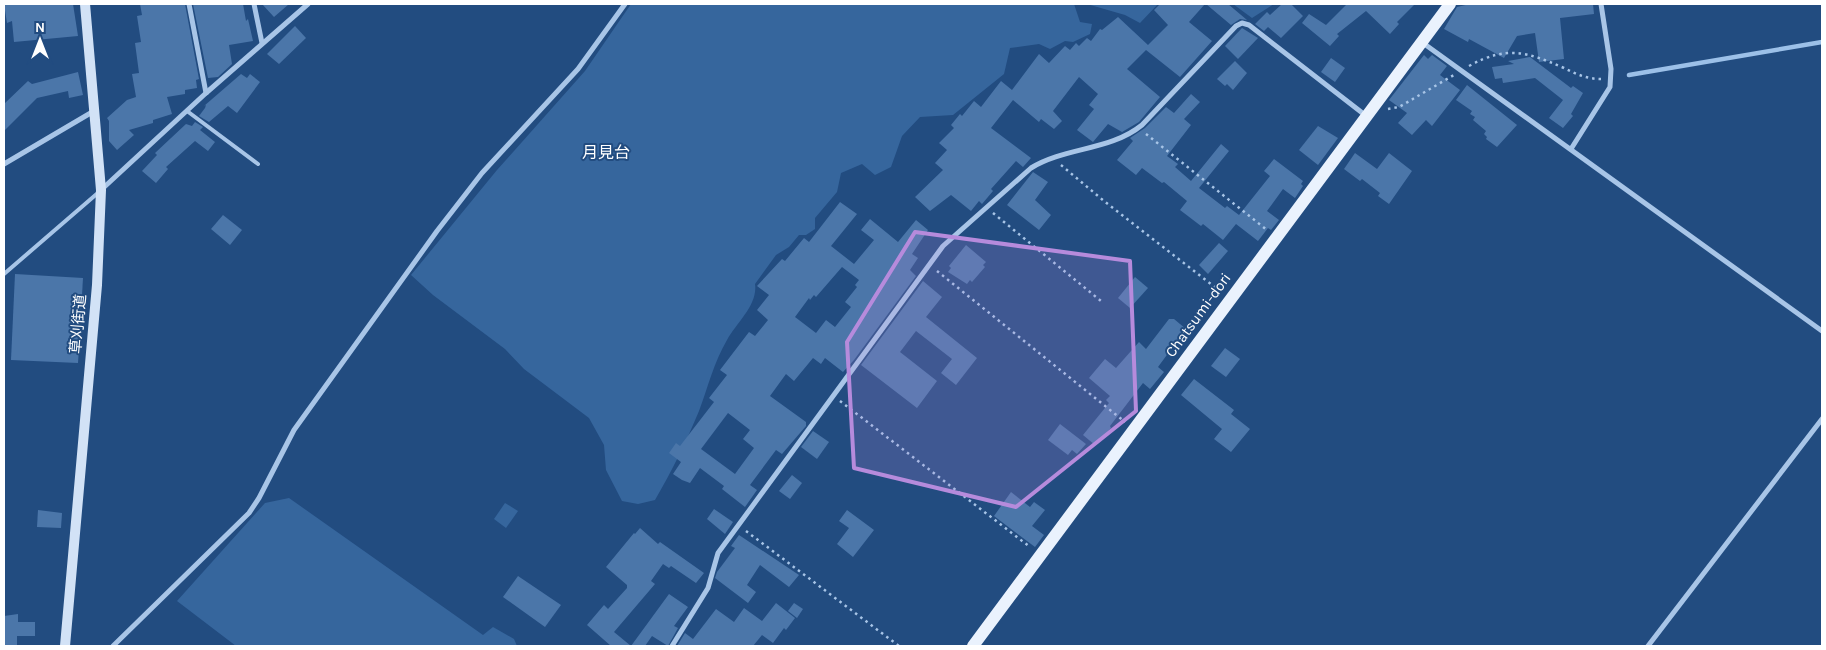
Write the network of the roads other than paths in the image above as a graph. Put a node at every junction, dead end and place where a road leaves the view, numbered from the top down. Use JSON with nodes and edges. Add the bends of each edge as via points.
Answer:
{"nodes":[{"id":1,"x":85,"y":4,"type":"edge"},
{"id":2,"x":189,"y":4,"type":"edge"},
{"id":3,"x":254,"y":4,"type":"edge"},
{"id":4,"x":308,"y":4,"type":"edge"},
{"id":5,"x":624,"y":4,"type":"edge"},
{"id":6,"x":1450,"y":4,"type":"edge"},
{"id":7,"x":1601,"y":4,"type":"edge"},
{"id":8,"x":1420,"y":42,"type":"junction"},
{"id":9,"x":262,"y":44,"type":"junction"},
{"id":10,"x":206,"y":93,"type":"junction"},
{"id":11,"x":96,"y":109,"type":"junction"},
{"id":12,"x":187,"y":110,"type":"junction"},
{"id":13,"x":1365,"y":115,"type":"junction"},
{"id":14,"x":1571,"y":149,"type":"junction"},
{"id":15,"x":4,"y":164,"type":"edge"},
{"id":16,"x":258,"y":164,"type":"dead end"},
{"id":17,"x":102,"y":190,"type":"junction"},
{"id":18,"x":4,"y":274,"type":"edge"},
{"id":19,"x":1822,"y":331,"type":"edge"},
{"id":20,"x":1822,"y":419,"type":"edge"},
{"id":21,"x":65,"y":646,"type":"edge"},
{"id":22,"x":113,"y":646,"type":"edge"},
{"id":23,"x":672,"y":646,"type":"edge"},
{"id":24,"x":973,"y":646,"type":"edge"},
{"id":25,"x":1648,"y":646,"type":"edge"}],
"edges":[{"from":1,"to":11,"type":"street","name":"草刈街道"},
{"from":2,"to":10,"type":"street"},
{"from":3,"to":9,"type":"street"},
{"from":4,"to":9,"type":"street"},
{"from":5,"to":22,"type":"street","via":[[578,69],[482,174],[437,231],[294,430],[249,512]]},
{"from":6,"to":8,"type":"main road","name":"Chatsumi-dori"},
{"from":7,"to":14,"type":"street","via":[[1610,62],[1610,87]]},
{"from":8,"to":13,"type":"main road","name":"Chatsumi-dori"},
{"from":8,"to":14,"type":"street"},
{"from":9,"to":10,"type":"street"},
{"from":10,"to":12,"type":"street"},
{"from":11,"to":15,"type":"street"},
{"from":11,"to":17,"type":"street","name":"草刈街道"},
{"from":12,"to":16,"type":"lane"},
{"from":12,"to":17,"type":"street"},
{"from":13,"to":23,"type":"street","via":[[1249,25],[1242,23],[1139,128],[1122,138],[1052,158],[1031,168],[943,246],[718,553],[708,588]]},
{"from":13,"to":24,"type":"main road","name":"Chatsumi-dori"},
{"from":14,"to":19,"type":"street"},
{"from":17,"to":18,"type":"lane"},
{"from":17,"to":21,"type":"street","name":"草刈街道","via":[[96,295]]},
{"from":20,"to":25,"type":"street"}]}
